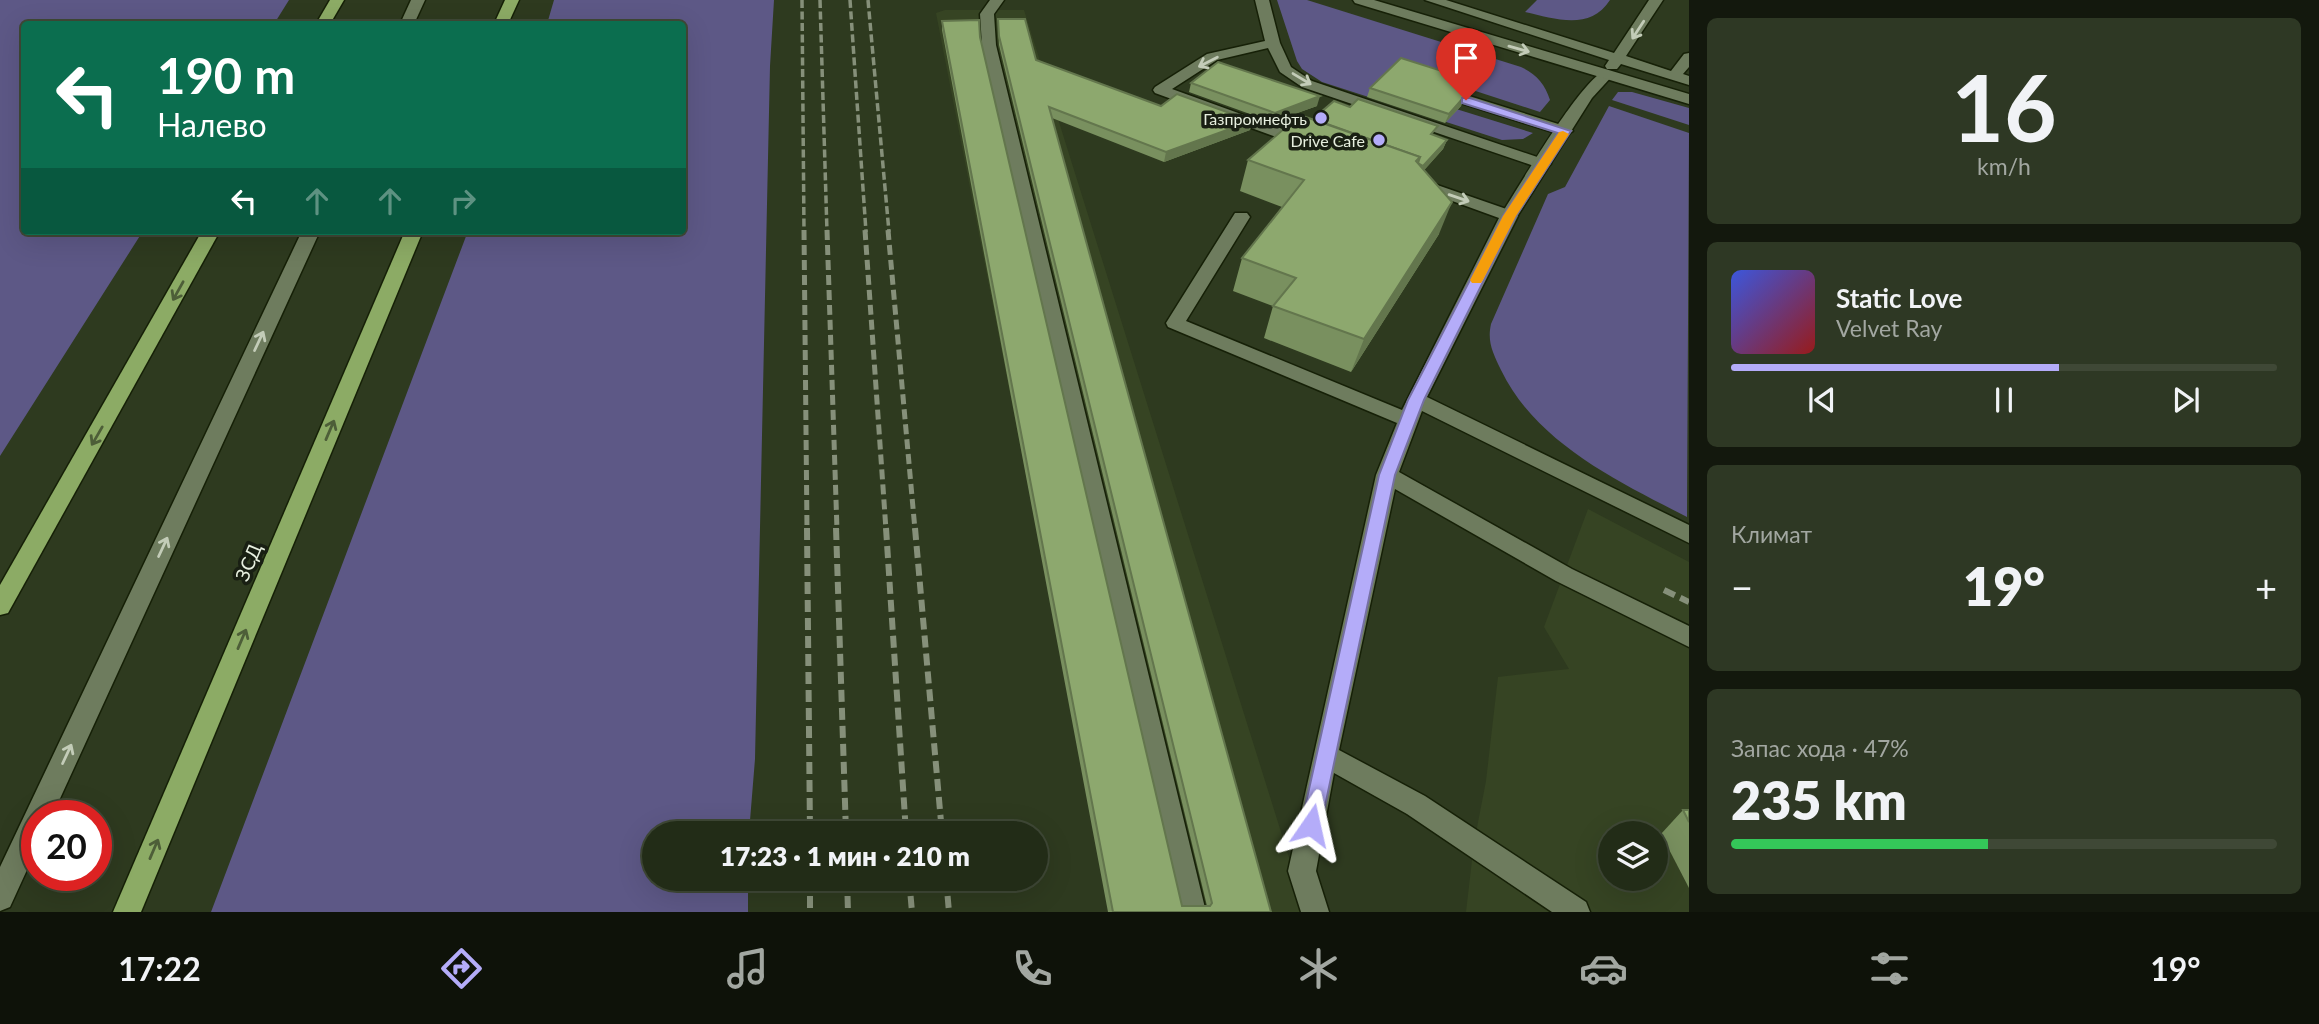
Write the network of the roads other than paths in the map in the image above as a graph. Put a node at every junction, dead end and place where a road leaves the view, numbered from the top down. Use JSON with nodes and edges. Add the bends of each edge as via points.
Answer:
{"nodes":[{"id":1,"x":337,"y":0,"type":"edge"},
{"id":2,"x":418,"y":0,"type":"edge"},
{"id":3,"x":512,"y":0,"type":"edge"},
{"id":4,"x":997,"y":0,"type":"edge"},
{"id":5,"x":1262,"y":0,"type":"edge"},
{"id":6,"x":1360,"y":0,"type":"edge"},
{"id":7,"x":1432,"y":0,"type":"edge"},
{"id":8,"x":1656,"y":0,"type":"edge"},
{"id":9,"x":325,"y":21,"type":"edge"},
{"id":10,"x":408,"y":21,"type":"edge"},
{"id":11,"x":502,"y":21,"type":"edge"},
{"id":12,"x":1273,"y":43,"type":"junction"},
{"id":13,"x":1617,"y":57,"type":"junction"},
{"id":14,"x":1689,"y":57,"type":"edge"},
{"id":15,"x":1607,"y":74,"type":"junction"},
{"id":16,"x":1682,"y":79,"type":"edge"},
{"id":17,"x":1689,"y":99,"type":"edge"},
{"id":18,"x":1466,"y":100,"type":"edge"},
{"id":19,"x":1565,"y":131,"type":"junction"},
{"id":20,"x":1315,"y":146,"type":"edge"},
{"id":21,"x":1543,"y":164,"type":"junction"},
{"id":22,"x":1406,"y":180,"type":"edge"},
{"id":23,"x":1509,"y":216,"type":"junction"},
{"id":24,"x":1241,"y":217,"type":"dead end"},
{"id":25,"x":209,"y":235,"type":"edge"},
{"id":26,"x":309,"y":235,"type":"edge"},
{"id":27,"x":412,"y":235,"type":"edge"},
{"id":28,"x":1412,"y":410,"type":"junction"},
{"id":29,"x":1387,"y":475,"type":"junction"},
{"id":30,"x":1689,"y":535,"type":"edge"},
{"id":31,"x":0,"y":606,"type":"edge"},
{"id":32,"x":1689,"y":637,"type":"edge"},
{"id":33,"x":1325,"y":755,"type":"junction"},
{"id":34,"x":45,"y":800,"type":"edge"},
{"id":35,"x":21,"y":852,"type":"edge"},
{"id":36,"x":0,"y":897,"type":"edge"},
{"id":37,"x":127,"y":912,"type":"edge"},
{"id":38,"x":1192,"y":912,"type":"edge"},
{"id":39,"x":1315,"y":912,"type":"edge"},
{"id":40,"x":1576,"y":912,"type":"edge"}],
"edges":[{"from":1,"to":9,"type":"highway"},
{"from":2,"to":10,"type":"main road"},
{"from":3,"to":11,"type":"highway"},
{"from":4,"to":38,"type":"main road","via":[[987,14],[989,45]]},
{"from":5,"to":12,"type":"main road"},
{"from":6,"to":15,"type":"main road","one_way":true},
{"from":7,"to":13,"type":"main road"},
{"from":8,"to":13,"type":"main road","one_way":true},
{"from":12,"to":20,"type":"main road","one_way":true,"via":[[1212,58],[1160,90]]},
{"from":12,"to":21,"type":"main road","one_way":true,"via":[[1285,69],[1307,84]]},
{"from":13,"to":15,"type":"main road"},
{"from":13,"to":16,"type":"main road"},
{"from":14,"to":16,"type":"main road"},
{"from":15,"to":16,"type":"main road"},
{"from":15,"to":17,"type":"main road"},
{"from":15,"to":19,"type":"main road","via":[[1586,95]]},
{"from":18,"to":19,"type":"main road"},
{"from":19,"to":21,"type":"main road"},
{"from":21,"to":23,"type":"main road"},
{"from":22,"to":23,"type":"main road","one_way":true},
{"from":23,"to":28,"type":"main road"},
{"from":24,"to":28,"type":"main road","via":[[1175,323]]},
{"from":25,"to":31,"type":"highway","one_way":true},
{"from":34,"to":26,"type":"main road","one_way":true},
{"from":37,"to":27,"type":"highway","name":"ЗСД","one_way":true},
{"from":28,"to":29,"type":"main road"},
{"from":28,"to":30,"type":"main road"},
{"from":29,"to":32,"type":"main road","via":[[1564,575]]},
{"from":29,"to":33,"type":"main road"},
{"from":33,"to":39,"type":"main road","via":[[1301,872]]},
{"from":33,"to":40,"type":"main road","via":[[1416,805]]},
{"from":35,"to":36,"type":"main road"}]}
